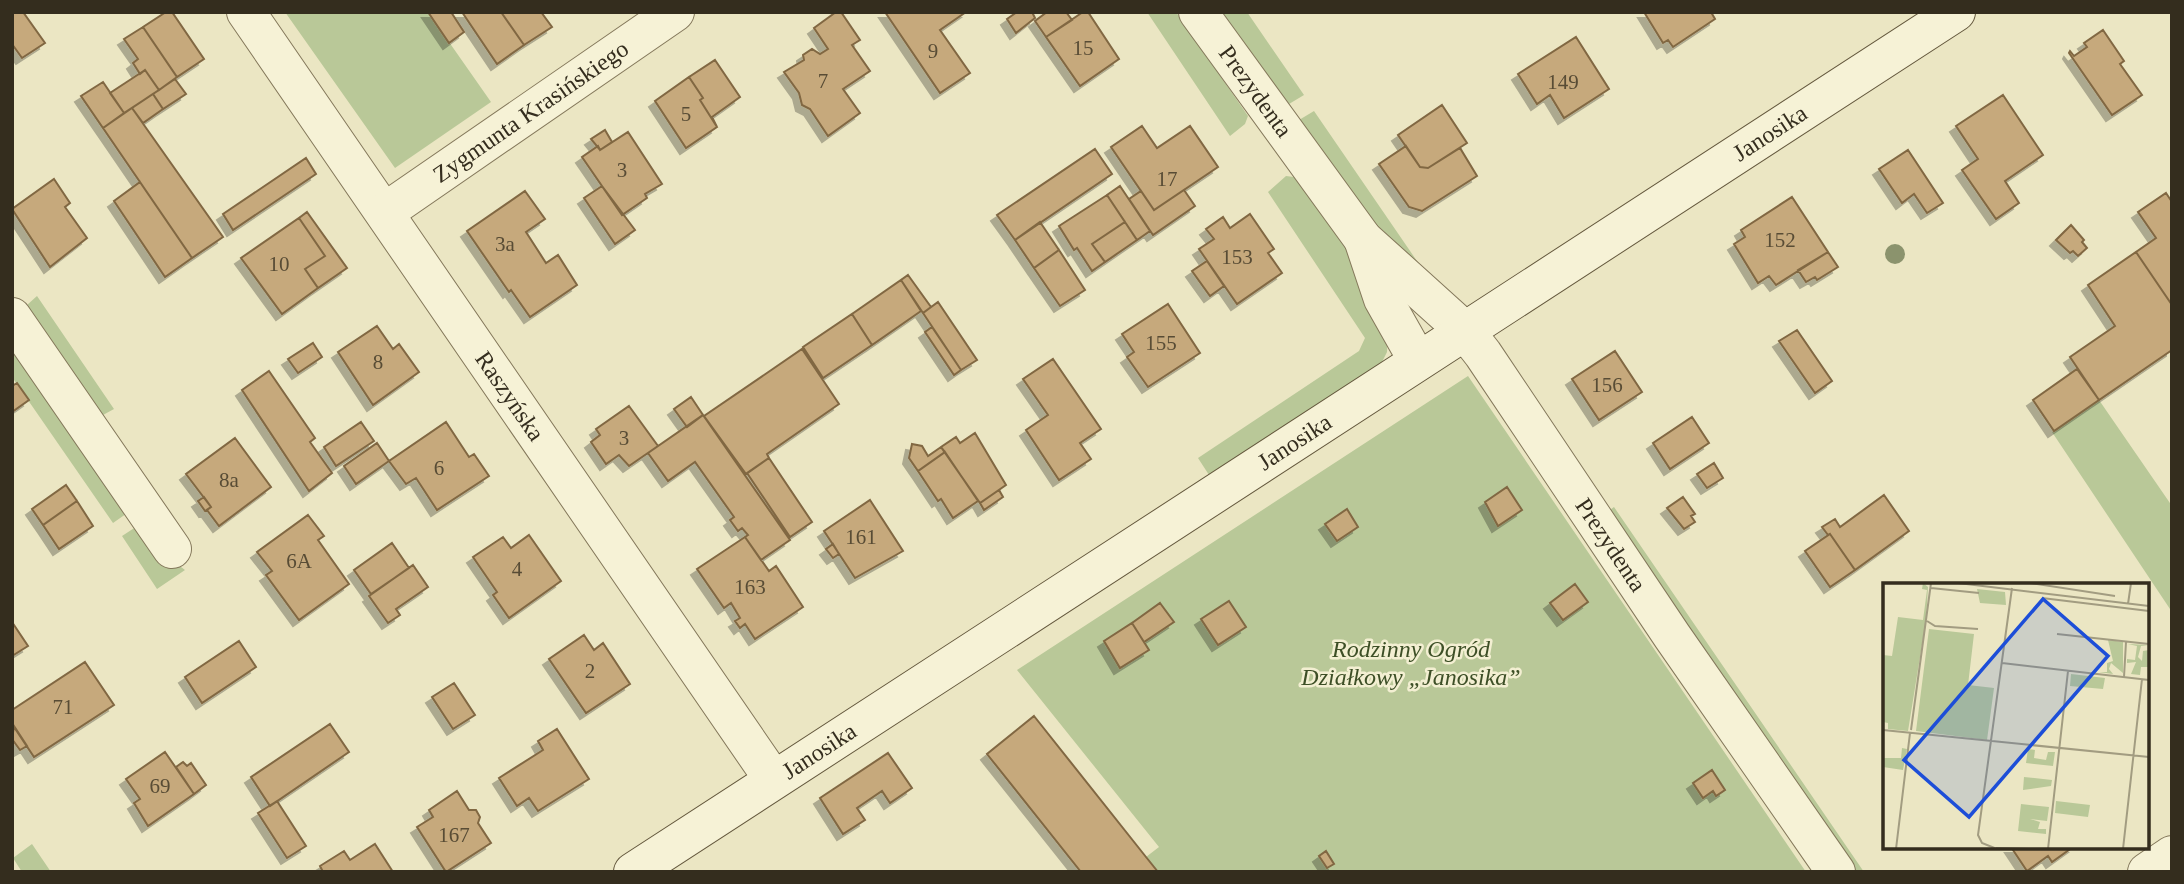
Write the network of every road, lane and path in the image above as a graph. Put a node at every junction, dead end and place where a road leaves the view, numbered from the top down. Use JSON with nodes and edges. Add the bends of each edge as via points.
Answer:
{"nodes":[{"id":1,"x":246,"y":12,"type":"edge"},
{"id":2,"x":675,"y":12,"type":"edge"},
{"id":3,"x":1198,"y":12,"type":"edge"},
{"id":4,"x":1956,"y":12,"type":"edge"},
{"id":5,"x":385,"y":212,"type":"junction"},
{"id":6,"x":1363,"y":239,"type":"junction"},
{"id":7,"x":12,"y":317,"type":"edge"},
{"id":8,"x":1465,"y":331,"type":"junction"},
{"id":9,"x":1419,"y":361,"type":"junction"},
{"id":10,"x":172,"y":549,"type":"dead end"},
{"id":11,"x":774,"y":779,"type":"junction"},
{"id":12,"x":2172,"y":855,"type":"edge"},
{"id":13,"x":633,"y":872,"type":"edge"},
{"id":14,"x":1836,"y":872,"type":"edge"},
{"id":15,"x":2147,"y":872,"type":"edge"}],
"edges":[{"from":1,"to":5,"type":"street","name":"Raszyńska"},
{"from":2,"to":5,"type":"street","name":"Zygmunta Krasińskiego"},
{"from":3,"to":6,"type":"street","name":"Prezydenta"},
{"from":4,"to":8,"type":"street","name":"Janosika"},
{"from":5,"to":11,"type":"street","name":"Raszyńska"},
{"from":6,"to":8,"type":"street","name":"Prezydenta"},
{"from":6,"to":9,"type":"street","name":"Prezydenta","via":[[1383,299]]},
{"from":7,"to":10,"type":"street"},
{"from":8,"to":9,"type":"street","name":"Janosika"},
{"from":8,"to":14,"type":"street","name":"Prezydenta"},
{"from":9,"to":11,"type":"street","name":"Janosika"},
{"from":11,"to":13,"type":"street","name":"Janosika"},
{"from":12,"to":15,"type":"street"}]}
